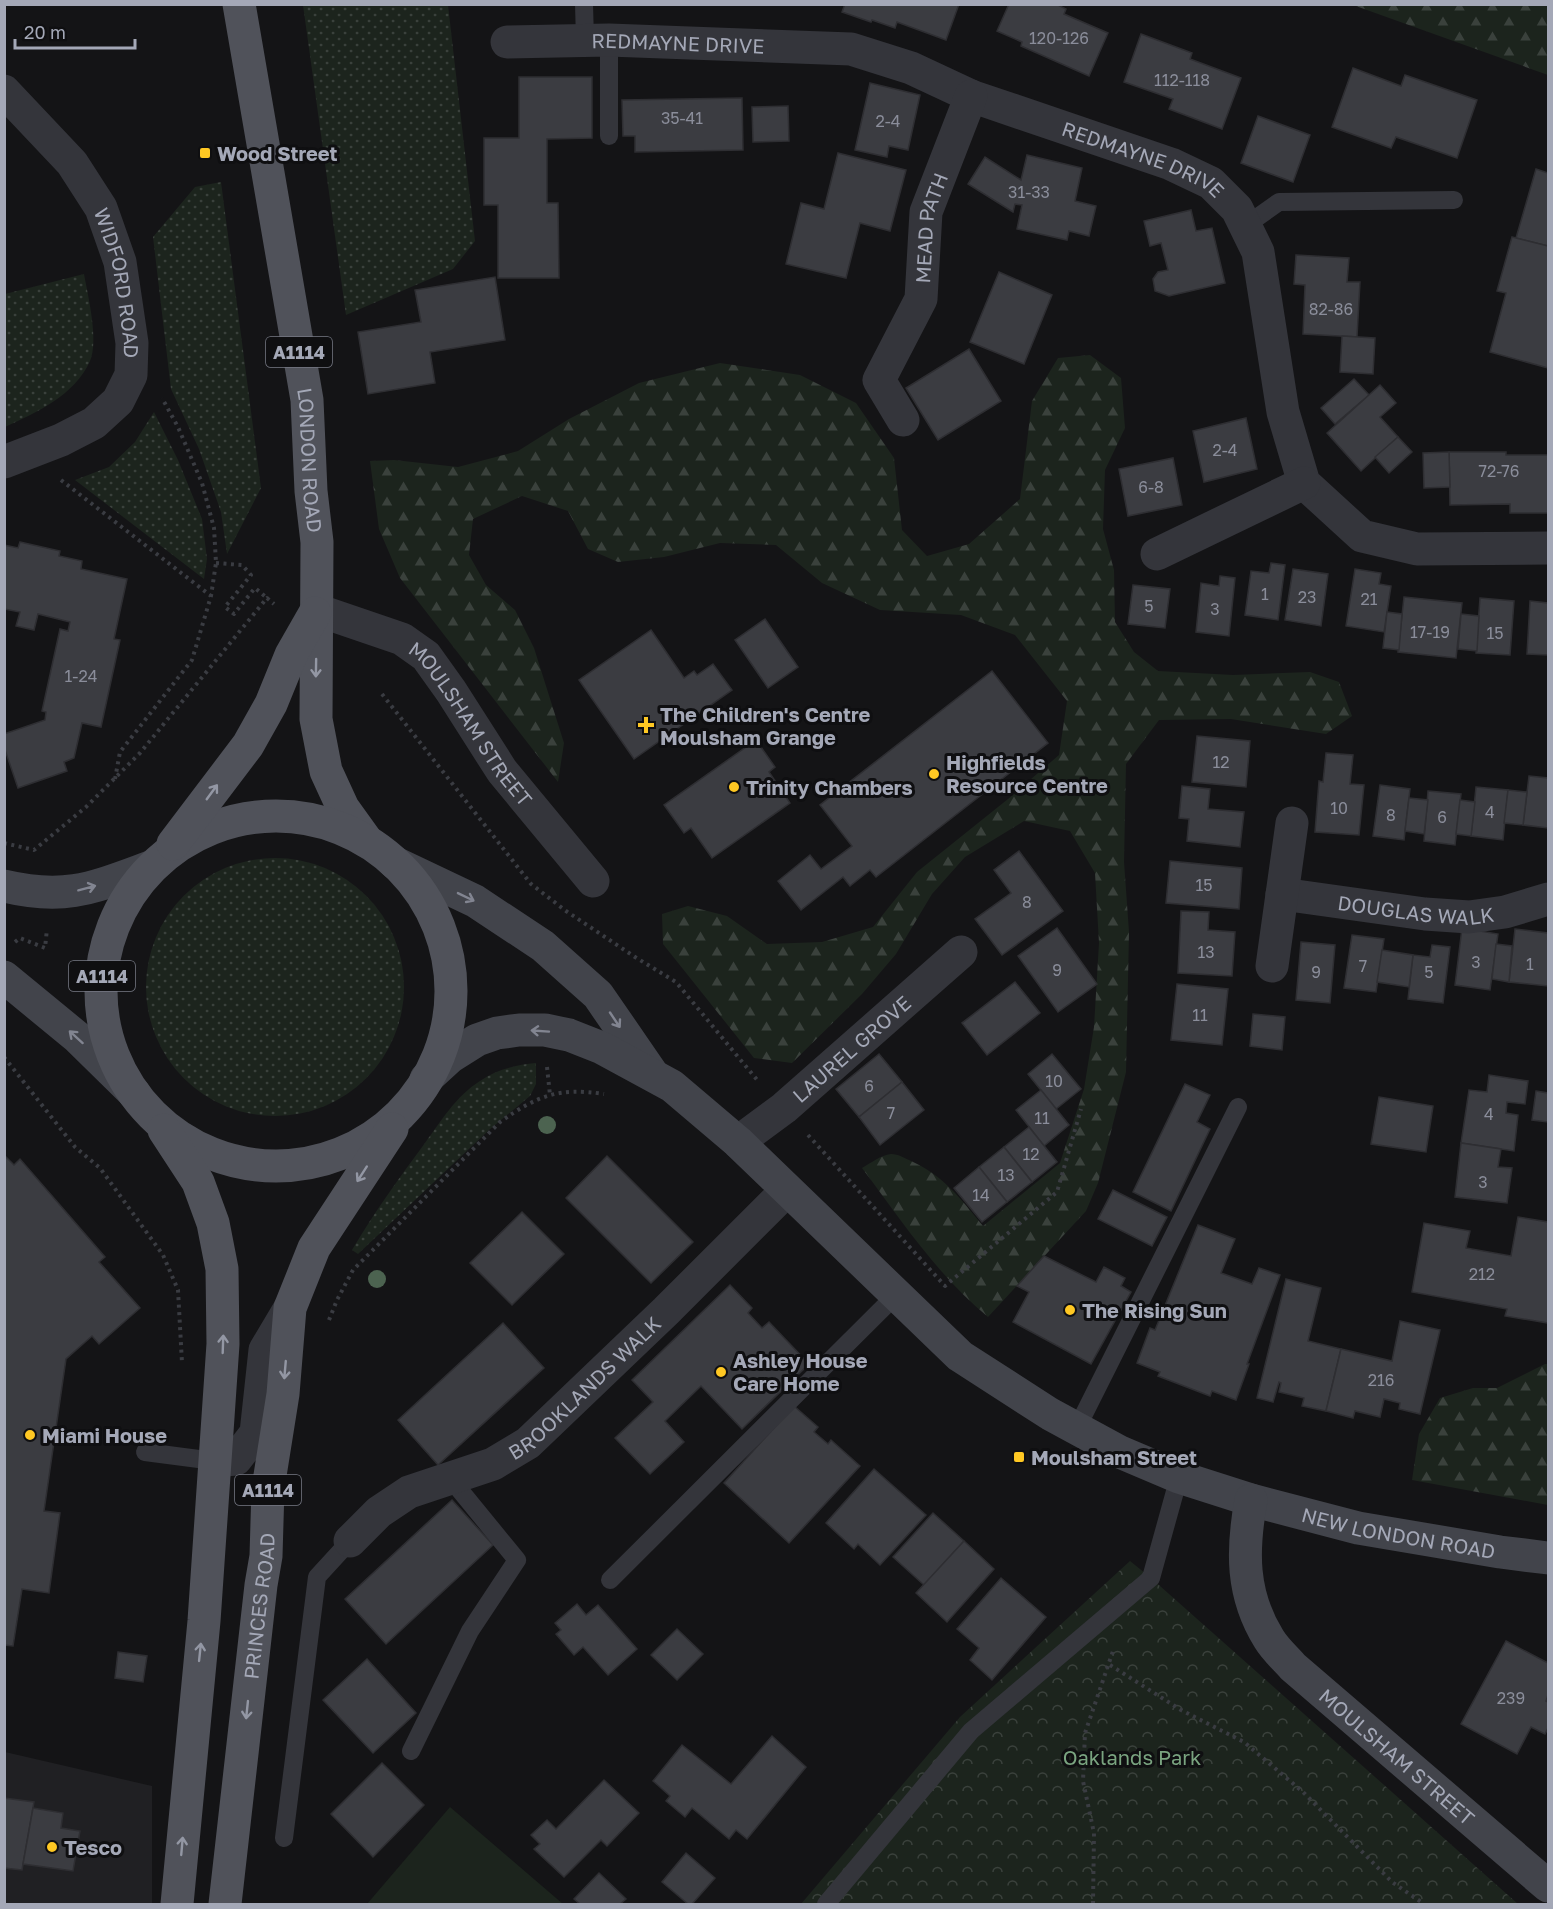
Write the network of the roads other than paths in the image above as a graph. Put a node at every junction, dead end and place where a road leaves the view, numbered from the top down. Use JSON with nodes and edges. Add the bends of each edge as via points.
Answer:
{"nodes":[{"id":1,"x":239,"y":4,"type":"edge"},
{"id":2,"x":584,"y":4,"type":"edge"},
{"id":3,"x":597,"y":40,"type":"junction"},
{"id":4,"x":507,"y":42,"type":"dead end"},
{"id":5,"x":4,"y":91,"type":"edge"},
{"id":6,"x":971,"y":96,"type":"junction"},
{"id":7,"x":609,"y":136,"type":"dead end"},
{"id":8,"x":1454,"y":200,"type":"dead end"},
{"id":9,"x":1245,"y":226,"type":"junction"},
{"id":10,"x":903,"y":420,"type":"dead end"},
{"id":11,"x":16,"y":458,"type":"edge"},
{"id":12,"x":1304,"y":483,"type":"junction"},
{"id":13,"x":1548,"y":548,"type":"edge"},
{"id":14,"x":1157,"y":554,"type":"dead end"},
{"id":15,"x":317,"y":610,"type":"junction"},
{"id":16,"x":1292,"y":823,"type":"dead end"},
{"id":17,"x":367,"y":842,"type":"junction"},
{"id":18,"x":159,"y":861,"type":"junction"},
{"id":19,"x":395,"y":863,"type":"junction"},
{"id":20,"x":593,"y":881,"type":"dead end"},
{"id":21,"x":4,"y":886,"type":"edge"},
{"id":22,"x":1282,"y":894,"type":"junction"},
{"id":23,"x":1548,"y":899,"type":"edge"},
{"id":24,"x":961,"y":952,"type":"dead end"},
{"id":25,"x":1272,"y":966,"type":"dead end"},
{"id":26,"x":4,"y":977,"type":"edge"},
{"id":27,"x":652,"y":1074,"type":"junction"},
{"id":28,"x":426,"y":1079,"type":"junction"},
{"id":29,"x":134,"y":1092,"type":"junction"},
{"id":30,"x":406,"y":1107,"type":"junction"},
{"id":31,"x":1238,"y":1107,"type":"dead end"},
{"id":32,"x":158,"y":1119,"type":"junction"},
{"id":33,"x":738,"y":1142,"type":"junction"},
{"id":34,"x":787,"y":1190,"type":"junction"},
{"id":35,"x":896,"y":1295,"type":"junction"},
{"id":36,"x":290,"y":1308,"type":"junction"},
{"id":37,"x":1077,"y":1428,"type":"junction"},
{"id":38,"x":146,"y":1452,"type":"dead end"},
{"id":39,"x":214,"y":1461,"type":"junction"},
{"id":40,"x":1179,"y":1477,"type":"junction"},
{"id":41,"x":450,"y":1478,"type":"junction"},
{"id":42,"x":1251,"y":1500,"type":"junction"},
{"id":43,"x":350,"y":1541,"type":"joint"},
{"id":44,"x":1548,"y":1558,"type":"edge"},
{"id":45,"x":610,"y":1580,"type":"dead end"},
{"id":46,"x":411,"y":1751,"type":"dead end"},
{"id":47,"x":284,"y":1838,"type":"dead end"},
{"id":48,"x":1548,"y":1886,"type":"edge"},
{"id":49,"x":177,"y":1905,"type":"edge"},
{"id":50,"x":225,"y":1905,"type":"edge"},
{"id":51,"x":825,"y":1905,"type":"edge"}],
"edges":[{"from":1,"to":15,"type":"main road","name":"LONDON ROAD","number":"A1114","via":[[307,400],[317,542]]},
{"from":2,"to":3,"type":"lane"},
{"from":3,"to":4,"type":"street","name":"REDMAYNE DRIVE"},
{"from":3,"to":6,"type":"street","name":"REDMAYNE DRIVE","via":[[851,49],[911,68]]},
{"from":3,"to":7,"type":"lane"},
{"from":5,"to":11,"type":"street","name":"WIDFORD ROAD","via":[[72,163],[101,208],[120,262],[132,344],[131,375],[118,401],[94,423]]},
{"from":6,"to":9,"type":"street","name":"REDMAYNE DRIVE","via":[[1171,164],[1211,183],[1237,209]]},
{"from":6,"to":10,"type":"street","name":"MEAD PATH","via":[[926,212],[921,298],[879,380]]},
{"from":8,"to":9,"type":"lane","via":[[1279,202]]},
{"from":9,"to":12,"type":"street","name":"REDMAYNE DRIVE","via":[[1258,252],[1283,412]]},
{"from":12,"to":13,"type":"street","via":[[1362,536],[1417,549]]},
{"from":12,"to":14,"type":"street"},
{"from":15,"to":17,"type":"main road","name":"LONDON ROAD","number":"A1114","one_way":true,"via":[[316,719],[326,771],[343,807]]},
{"from":18,"to":15,"type":"main road","number":"A1114","one_way":true,"via":[[248,745]]},
{"from":15,"to":20,"type":"street","name":"MOULSHAM STREET","via":[[402,639],[426,656],[502,771]]},
{"from":16,"to":22,"type":"street"},
{"from":17,"to":18,"type":"main road","number":"A1114","via":[[336,826],[306,818],[243,818],[211,828]]},
{"from":17,"to":19,"type":"main road","number":"A1114"},
{"from":21,"to":18,"type":"main road","one_way":true,"via":[[53,894],[80,891]]},
{"from":18,"to":29,"type":"main road","number":"A1114","via":[[131,893],[114,924],[101,984],[108,1042]]},
{"from":19,"to":27,"type":"main road","one_way":true,"via":[[475,901],[543,946],[598,995]]},
{"from":19,"to":28,"type":"main road","number":"A1114","via":[[420,892],[433,916],[448,964],[446,1027]]},
{"from":22,"to":23,"type":"street","name":"DOUGLAS WALK","via":[[1469,917],[1505,912]]},
{"from":22,"to":25,"type":"street"},
{"from":24,"to":33,"type":"street","name":"LAUREL GROVE","via":[[784,1108]]},
{"from":29,"to":26,"type":"main road","one_way":true,"via":[[77,1037]]},
{"from":27,"to":28,"type":"main road","one_way":true,"via":[[569,1035],[519,1030],[477,1040]]},
{"from":27,"to":33,"type":"main road"},
{"from":28,"to":30,"type":"main road","number":"A1114"},
{"from":29,"to":32,"type":"main road","number":"A1114"},
{"from":30,"to":32,"type":"main road","number":"A1114","via":[[389,1124],[351,1148],[324,1159],[285,1165],[225,1158],[189,1142]]},
{"from":30,"to":36,"type":"main road","name":"PRINCES ROAD","number":"A1114","one_way":true,"via":[[314,1248]]},
{"from":31,"to":37,"type":"lane"},
{"from":39,"to":32,"type":"main road","number":"A1114","one_way":true,"via":[[223,1344],[222,1269],[213,1223],[198,1182]]},
{"from":33,"to":34,"type":"main road"},
{"from":34,"to":35,"type":"main road"},
{"from":34,"to":41,"type":"street","name":"BROOKLANDS WALK","via":[[528,1443],[493,1464]]},
{"from":35,"to":37,"type":"main road","via":[[960,1356]]},
{"from":35,"to":45,"type":"lane"},
{"from":36,"to":39,"type":"street","name":"PRINCES ROAD","via":[[265,1350],[256,1433],[236,1459]]},
{"from":36,"to":50,"type":"main road","name":"PRINCES ROAD","number":"A1114","one_way":true},
{"from":37,"to":40,"type":"main road","via":[[1120,1452]]},
{"from":38,"to":39,"type":"lane"},
{"from":49,"to":39,"type":"main road","number":"A1114","one_way":true,"via":[[204,1621]]},
{"from":40,"to":42,"type":"main road"},
{"from":40,"to":51,"type":"lane","via":[[1151,1578],[971,1731]]},
{"from":41,"to":43,"type":"street","name":"BROOKLANDS WALK","via":[[409,1492],[379,1512]]},
{"from":41,"to":46,"type":"lane","via":[[517,1560],[470,1631]]},
{"from":42,"to":44,"type":"main road","name":"NEW LONDON ROAD","via":[[1358,1528]]},
{"from":42,"to":48,"type":"main road","name":"MOULSHAM STREET","via":[[1244,1564],[1252,1606],[1269,1640],[1293,1667]]},
{"from":43,"to":47,"type":"lane","via":[[317,1577]]}]}
